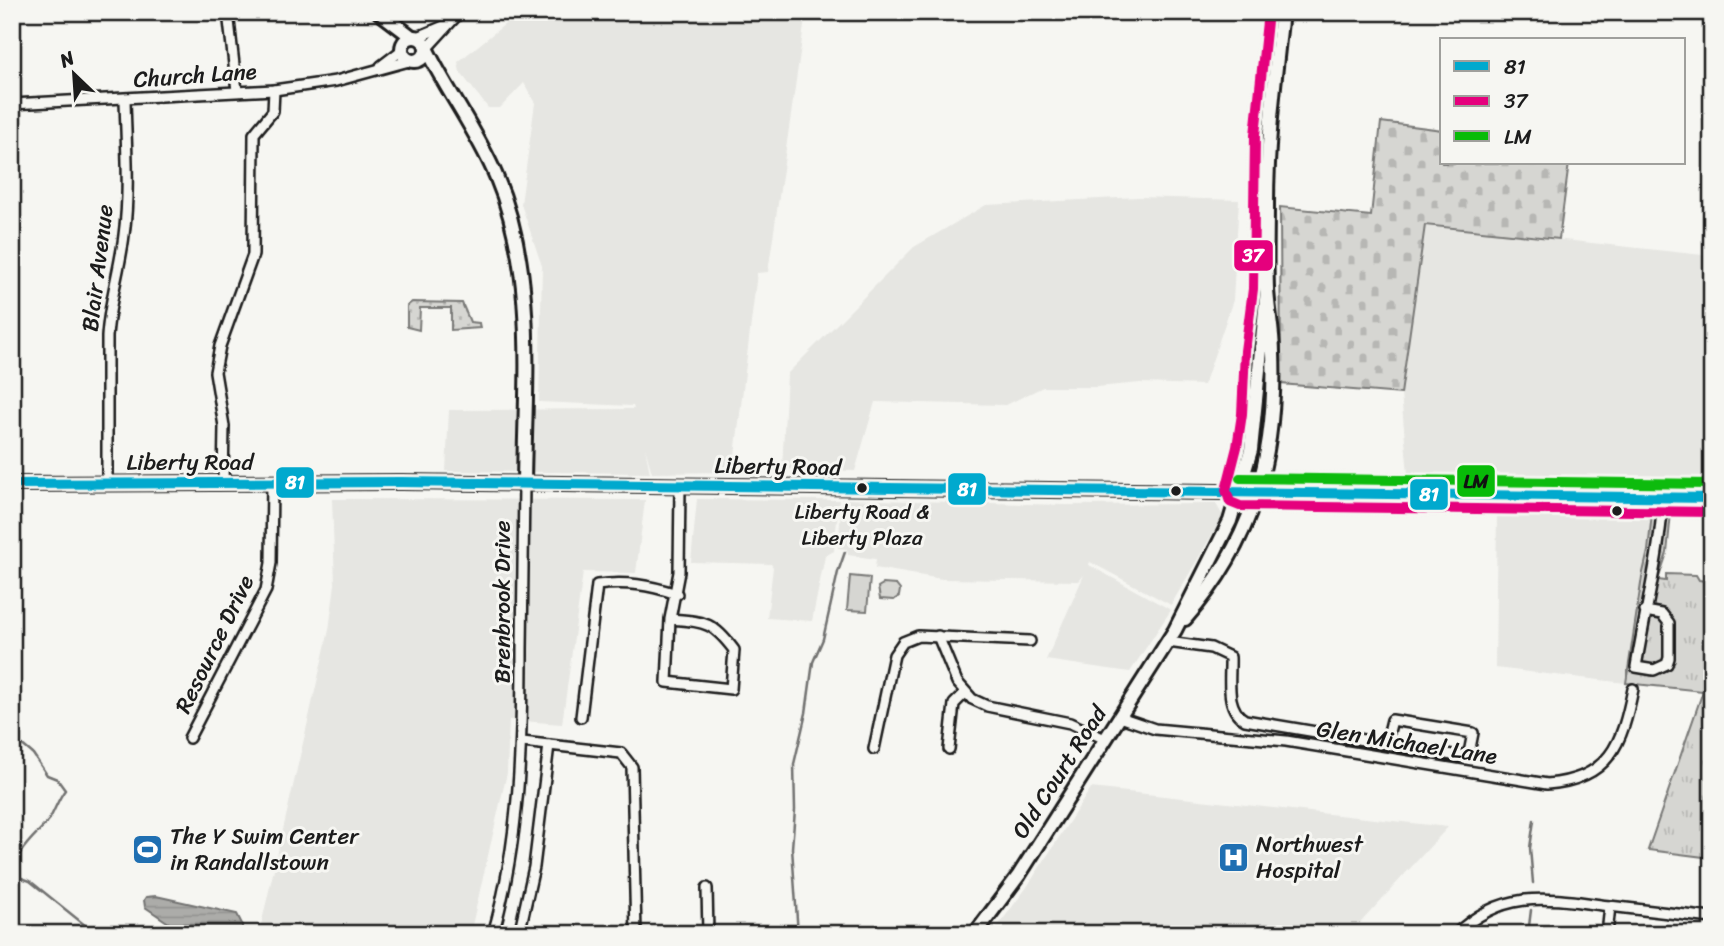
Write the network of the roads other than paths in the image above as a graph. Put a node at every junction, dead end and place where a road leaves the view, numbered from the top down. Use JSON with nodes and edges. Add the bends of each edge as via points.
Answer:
{"nodes":[{"id":1,"x":228,"y":12,"type":"edge"},
{"id":2,"x":460,"y":12,"type":"edge"},
{"id":3,"x":1282,"y":12,"type":"edge"},
{"id":4,"x":382,"y":14,"type":"edge"},
{"id":5,"x":414,"y":49,"type":"junction"},
{"id":6,"x":274,"y":90,"type":"junction"},
{"id":7,"x":237,"y":91,"type":"junction"},
{"id":8,"x":125,"y":99,"type":"junction"},
{"id":9,"x":12,"y":104,"type":"edge"},
{"id":10,"x":1267,"y":290,"type":"junction"},
{"id":11,"x":272,"y":482,"type":"junction"},
{"id":12,"x":107,"y":483,"type":"junction"},
{"id":13,"x":223,"y":483,"type":"junction"},
{"id":14,"x":12,"y":484,"type":"edge"},
{"id":15,"x":524,"y":484,"type":"junction"},
{"id":16,"x":680,"y":486,"type":"junction"},
{"id":17,"x":1240,"y":492,"type":"junction"},
{"id":18,"x":1258,"y":492,"type":"junction"},
{"id":19,"x":1663,"y":498,"type":"junction"},
{"id":20,"x":1712,"y":498,"type":"edge"},
{"id":21,"x":677,"y":594,"type":"junction"},
{"id":22,"x":1645,"y":611,"type":"junction"},
{"id":23,"x":670,"y":619,"type":"junction"},
{"id":24,"x":1175,"y":630,"type":"junction"},
{"id":25,"x":938,"y":636,"type":"junction"},
{"id":26,"x":1030,"y":641,"type":"dead end"},
{"id":27,"x":1168,"y":642,"type":"junction"},
{"id":28,"x":1633,"y":689,"type":"dead end"},
{"id":29,"x":965,"y":693,"type":"junction"},
{"id":30,"x":1120,"y":716,"type":"junction"},
{"id":31,"x":581,"y":717,"type":"dead end"},
{"id":32,"x":189,"y":738,"type":"dead end"},
{"id":33,"x":1105,"y":739,"type":"junction"},
{"id":34,"x":522,"y":742,"type":"junction"},
{"id":35,"x":1387,"y":744,"type":"junction"},
{"id":36,"x":550,"y":746,"type":"junction"},
{"id":37,"x":949,"y":748,"type":"dead end"},
{"id":38,"x":874,"y":749,"type":"dead end"},
{"id":39,"x":706,"y":888,"type":"dead end"},
{"id":40,"x":1610,"y":906,"type":"junction"},
{"id":41,"x":1712,"y":918,"type":"edge"},
{"id":42,"x":493,"y":934,"type":"edge"},
{"id":43,"x":519,"y":934,"type":"edge"},
{"id":44,"x":636,"y":934,"type":"edge"},
{"id":45,"x":708,"y":934,"type":"edge"},
{"id":46,"x":975,"y":934,"type":"edge"},
{"id":47,"x":1456,"y":934,"type":"edge"},
{"id":48,"x":1607,"y":934,"type":"edge"}],
"edges":[{"from":1,"to":7,"type":"street"},
{"from":2,"to":5,"type":"street","name":"Church Lane"},
{"from":3,"to":10,"type":"main road","name":"Old Court Road","via":[[1269,135]]},
{"from":4,"to":5,"type":"main road","name":"Brenbrook Drive"},
{"from":5,"to":6,"type":"street","name":"Church Lane","via":[[378,68],[336,81]]},
{"from":5,"to":15,"type":"main road","name":"Brenbrook Drive","via":[[440,76],[468,120],[504,197],[516,244],[525,307]]},
{"from":6,"to":7,"type":"street","name":"Church Lane"},
{"from":6,"to":13,"type":"street","via":[[273,111],[254,134],[253,256],[216,359],[224,426]]},
{"from":7,"to":8,"type":"street","name":"Church Lane"},
{"from":8,"to":9,"type":"street","name":"Church Lane"},
{"from":8,"to":12,"type":"street","name":"Blair Avenue","via":[[126,216],[108,313]]},
{"from":10,"to":17,"type":"main road","name":"Old Court Road","via":[[1256,415]]},
{"from":10,"to":18,"type":"main road","name":"Old Court Road","via":[[1273,399]]},
{"from":11,"to":13,"type":"main road","name":"Liberty Road"},
{"from":11,"to":15,"type":"main road","name":"Liberty Road"},
{"from":11,"to":32,"type":"street","name":"Resource Drive","via":[[266,590]]},
{"from":12,"to":13,"type":"main road","name":"Liberty Road"},
{"from":12,"to":14,"type":"main road","name":"Liberty Road"},
{"from":15,"to":16,"type":"main road","name":"Liberty Road"},
{"from":15,"to":34,"type":"street","name":"Brenbrook Drive"},
{"from":16,"to":17,"type":"main road","name":"Liberty Road"},
{"from":16,"to":21,"type":"street"},
{"from":17,"to":18,"type":"main road","name":"Liberty Road"},
{"from":17,"to":24,"type":"main road","name":"Old Court Road"},
{"from":18,"to":19,"type":"main road","name":"Liberty Road"},
{"from":18,"to":24,"type":"main road","name":"Old Court Road","via":[[1229,560]]},
{"from":19,"to":20,"type":"main road","name":"Liberty Road"},
{"from":19,"to":22,"type":"street"},
{"from":21,"to":23,"type":"street"},
{"from":21,"to":31,"type":"street","via":[[639,584],[597,585]]},
{"from":22,"to":22,"type":"street","via":[[1667,618],[1669,623],[1669,658],[1654,670],[1636,667]]},
{"from":23,"to":23,"type":"street","via":[[699,622],[719,631],[734,650],[730,689],[667,682]]},
{"from":24,"to":27,"type":"main road","name":"Old Court Road"},
{"from":25,"to":26,"type":"street"},
{"from":25,"to":29,"type":"street"},
{"from":25,"to":38,"type":"street","via":[[910,637],[898,647]]},
{"from":27,"to":30,"type":"main road","name":"Old Court Road"},
{"from":27,"to":35,"type":"street","via":[[1211,648],[1230,657],[1231,702],[1245,720]]},
{"from":28,"to":30,"type":"street","name":"Glen Michael Lane","via":[[1623,733],[1609,756],[1576,779],[1547,784],[1286,741],[1155,729]]},
{"from":29,"to":33,"type":"street","via":[[987,706],[1070,723]]},
{"from":29,"to":37,"type":"street","via":[[954,704]]},
{"from":30,"to":33,"type":"main road","name":"Old Court Road"},
{"from":33,"to":46,"type":"main road","name":"Old Court Road","via":[[1019,875]]},
{"from":34,"to":36,"type":"street"},
{"from":34,"to":42,"type":"street","name":"Brenbrook Drive","via":[[508,871]]},
{"from":35,"to":35,"type":"street","via":[[1458,756],[1469,753],[1473,733],[1392,720]]},
{"from":36,"to":43,"type":"street","via":[[534,867]]},
{"from":36,"to":44,"type":"street","via":[[621,753],[632,767]]},
{"from":39,"to":45,"type":"street"},
{"from":40,"to":41,"type":"street"},
{"from":40,"to":47,"type":"street","via":[[1525,898],[1482,914]]},
{"from":40,"to":48,"type":"street"}]}
